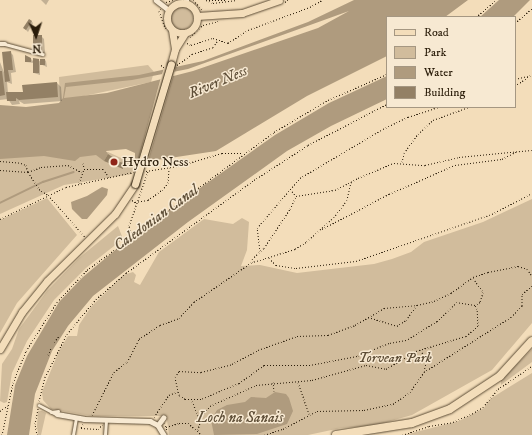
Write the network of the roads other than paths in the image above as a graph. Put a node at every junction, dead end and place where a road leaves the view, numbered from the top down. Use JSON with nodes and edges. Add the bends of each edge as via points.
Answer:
{"nodes":[{"id":1,"x":156,"y":0,"type":"edge"},
{"id":2,"x":279,"y":0,"type":"edge"},
{"id":3,"x":186,"y":2,"type":"edge"},
{"id":4,"x":167,"y":8,"type":"junction"},
{"id":5,"x":197,"y":16,"type":"junction"},
{"id":6,"x":170,"y":32,"type":"junction"},
{"id":7,"x":185,"y":33,"type":"junction"},
{"id":8,"x":2,"y":44,"type":"edge"},
{"id":9,"x":175,"y":49,"type":"junction"},
{"id":10,"x":43,"y":54,"type":"dead end"},
{"id":11,"x":532,"y":341,"type":"edge"},
{"id":12,"x":0,"y":349,"type":"edge"},
{"id":13,"x":39,"y":405,"type":"road end"},
{"id":14,"x":58,"y":412,"type":"joint"},
{"id":15,"x":76,"y":418,"type":"junction"},
{"id":16,"x":163,"y":418,"type":"dead end"},
{"id":17,"x":106,"y":420,"type":"junction"},
{"id":18,"x":158,"y":425,"type":"junction"},
{"id":19,"x":73,"y":435,"type":"edge"},
{"id":20,"x":105,"y":435,"type":"edge"},
{"id":21,"x":164,"y":435,"type":"edge"},
{"id":22,"x":336,"y":435,"type":"edge"}],
"edges":[{"from":1,"to":4,"type":"street"},
{"from":2,"to":5,"type":"main road","via":[[242,13]]},
{"from":3,"to":4,"type":"main road"},
{"from":3,"to":5,"type":"main road"},
{"from":4,"to":6,"type":"main road","via":[[166,18]]},
{"from":5,"to":7,"type":"main road","via":[[196,25]]},
{"from":6,"to":7,"type":"main road"},
{"from":6,"to":9,"type":"main road"},
{"from":7,"to":9,"type":"main road"},
{"from":8,"to":10,"type":"lane"},
{"from":9,"to":12,"type":"main road","bridge":true,"via":[[135,184],[115,214],[47,281],[22,312]]},
{"from":11,"to":22,"type":"highway","via":[[500,376],[450,409],[412,423]]},
{"from":13,"to":14,"type":"lane","via":[[50,412]]},
{"from":14,"to":15,"type":"street"},
{"from":15,"to":17,"type":"street"},
{"from":15,"to":19,"type":"lane"},
{"from":16,"to":18,"type":"street"},
{"from":17,"to":18,"type":"street","via":[[146,420]]},
{"from":17,"to":20,"type":"lane"},
{"from":18,"to":21,"type":"street"}]}
